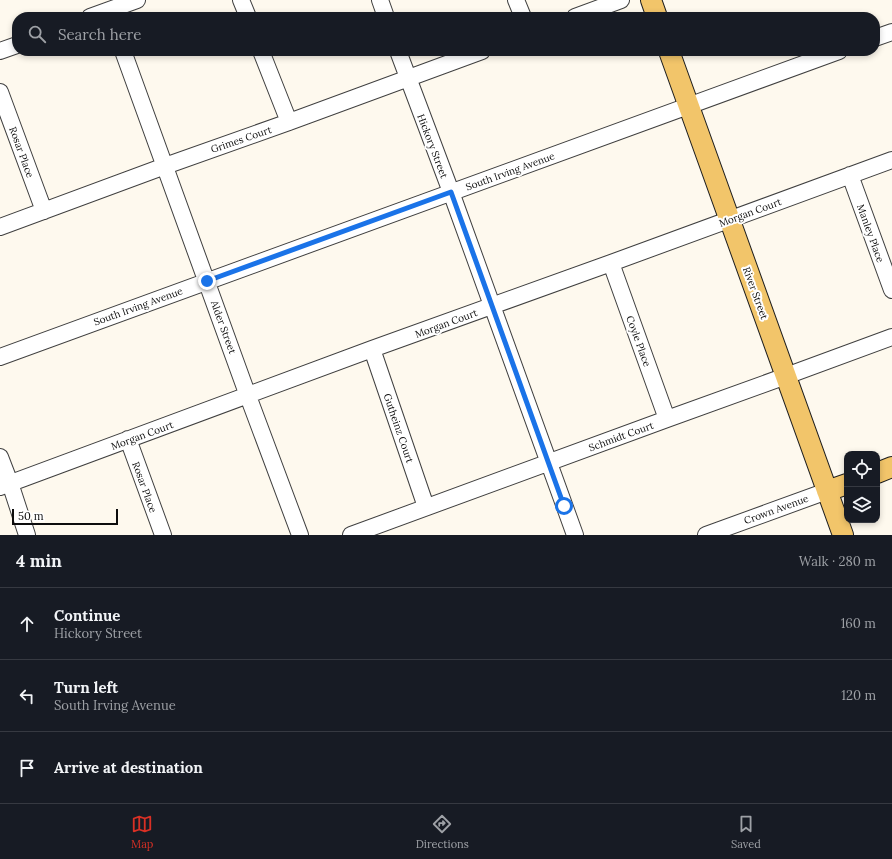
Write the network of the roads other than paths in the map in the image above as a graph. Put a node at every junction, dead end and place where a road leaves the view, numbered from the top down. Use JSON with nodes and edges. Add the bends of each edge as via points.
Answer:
{"nodes":[{"id":1,"x":137,"y":0,"type":"edge"},
{"id":2,"x":241,"y":0,"type":"edge"},
{"id":3,"x":380,"y":0,"type":"edge"},
{"id":4,"x":516,"y":0,"type":"edge"},
{"id":5,"x":621,"y":0,"type":"edge"},
{"id":6,"x":651,"y":0,"type":"edge"},
{"id":7,"x":108,"y":9,"type":"edge"},
{"id":8,"x":246,"y":12,"type":"edge"},
{"id":9,"x":384,"y":12,"type":"edge"},
{"id":10,"x":521,"y":12,"type":"edge"},
{"id":11,"x":589,"y":12,"type":"edge"},
{"id":12,"x":655,"y":12,"type":"edge"},
{"id":13,"x":892,"y":32,"type":"edge"},
{"id":14,"x":880,"y":36,"type":"edge"},
{"id":15,"x":12,"y":46,"type":"edge"},
{"id":16,"x":0,"y":51,"type":"edge"},
{"id":17,"x":126,"y":56,"type":"edge"},
{"id":18,"x":263,"y":56,"type":"edge"},
{"id":19,"x":400,"y":56,"type":"edge"},
{"id":20,"x":468,"y":56,"type":"edge"},
{"id":21,"x":671,"y":56,"type":"edge"},
{"id":22,"x":825,"y":56,"type":"edge"},
{"id":23,"x":408,"y":78,"type":"junction"},
{"id":24,"x":0,"y":92,"type":"edge"},
{"id":25,"x":688,"y":106,"type":"junction"},
{"id":26,"x":289,"y":122,"type":"junction"},
{"id":27,"x":892,"y":160,"type":"edge"},
{"id":28,"x":165,"y":166,"type":"junction"},
{"id":29,"x":850,"y":175,"type":"junction"},
{"id":30,"x":451,"y":192,"type":"junction"},
{"id":31,"x":44,"y":211,"type":"junction"},
{"id":32,"x":729,"y":219,"type":"junction"},
{"id":33,"x":0,"y":228,"type":"edge"},
{"id":34,"x":611,"y":263,"type":"junction"},
{"id":35,"x":207,"y":281,"type":"junction"},
{"id":36,"x":892,"y":290,"type":"edge"},
{"id":37,"x":492,"y":306,"type":"junction"},
{"id":38,"x":892,"y":337,"type":"edge"},
{"id":39,"x":372,"y":350,"type":"junction"},
{"id":40,"x":0,"y":357,"type":"edge"},
{"id":41,"x":786,"y":376,"type":"junction"},
{"id":42,"x":248,"y":396,"type":"junction"},
{"id":43,"x":667,"y":419,"type":"junction"},
{"id":44,"x":128,"y":439,"type":"junction"},
{"id":45,"x":0,"y":457,"type":"edge"},
{"id":46,"x":549,"y":462,"type":"junction"},
{"id":47,"x":892,"y":467,"type":"edge"},
{"id":48,"x":880,"y":472,"type":"edge"},
{"id":49,"x":5,"y":485,"type":"edge"},
{"id":50,"x":844,"y":485,"type":"edge"},
{"id":51,"x":827,"y":491,"type":"junction"},
{"id":52,"x":426,"y":507,"type":"junction"},
{"id":53,"x":27,"y":535,"type":"edge"},
{"id":54,"x":163,"y":535,"type":"edge"},
{"id":55,"x":300,"y":535,"type":"edge"},
{"id":56,"x":350,"y":535,"type":"edge"},
{"id":57,"x":575,"y":535,"type":"edge"},
{"id":58,"x":706,"y":535,"type":"edge"},
{"id":59,"x":843,"y":535,"type":"edge"}],
"edges":[{"from":1,"to":7,"type":"street"},
{"from":2,"to":8,"type":"street"},
{"from":3,"to":9,"type":"street"},
{"from":4,"to":10,"type":"street"},
{"from":5,"to":11,"type":"street"},
{"from":6,"to":12,"type":"main road"},
{"from":13,"to":14,"type":"street"},
{"from":15,"to":16,"type":"street"},
{"from":17,"to":28,"type":"street","name":"Alder Street"},
{"from":18,"to":26,"type":"street"},
{"from":19,"to":23,"type":"street","name":"Hickory Street"},
{"from":20,"to":23,"type":"street","name":"Grimes Court"},
{"from":21,"to":25,"type":"main road","name":"River Street"},
{"from":22,"to":25,"type":"street","name":"South Irving Avenue"},
{"from":23,"to":26,"type":"street","name":"Grimes Court"},
{"from":23,"to":30,"type":"street","name":"Hickory Street"},
{"from":24,"to":31,"type":"street","name":"Rosar Place"},
{"from":25,"to":30,"type":"street","name":"South Irving Avenue"},
{"from":25,"to":32,"type":"main road","name":"River Street"},
{"from":26,"to":28,"type":"street","name":"Grimes Court"},
{"from":27,"to":29,"type":"street","name":"Morgan Court"},
{"from":28,"to":31,"type":"street","name":"Grimes Court"},
{"from":28,"to":35,"type":"street","name":"Alder Street"},
{"from":29,"to":32,"type":"street","name":"Morgan Court"},
{"from":29,"to":36,"type":"street","name":"Manley Place"},
{"from":30,"to":35,"type":"street","name":"South Irving Avenue"},
{"from":30,"to":37,"type":"street","name":"Hickory Street"},
{"from":31,"to":33,"type":"street","name":"Grimes Court"},
{"from":32,"to":34,"type":"street","name":"Morgan Court"},
{"from":32,"to":41,"type":"main road","name":"River Street"},
{"from":34,"to":37,"type":"street","name":"Morgan Court"},
{"from":34,"to":43,"type":"street","name":"Coyle Place"},
{"from":35,"to":40,"type":"street","name":"South Irving Avenue"},
{"from":35,"to":42,"type":"street","name":"Alder Street"},
{"from":37,"to":39,"type":"street","name":"Morgan Court"},
{"from":37,"to":46,"type":"street","name":"Hickory Street"},
{"from":38,"to":41,"type":"street","name":"Schmidt Court"},
{"from":39,"to":42,"type":"street","name":"Morgan Court"},
{"from":39,"to":52,"type":"street","name":"Gutheinz Court"},
{"from":41,"to":43,"type":"street","name":"Schmidt Court"},
{"from":41,"to":51,"type":"main road","name":"River Street"},
{"from":42,"to":44,"type":"street","name":"Morgan Court"},
{"from":42,"to":55,"type":"street","name":"Alder Street"},
{"from":43,"to":46,"type":"street","name":"Schmidt Court"},
{"from":44,"to":49,"type":"street","name":"Morgan Court"},
{"from":44,"to":54,"type":"street","name":"Rosar Place"},
{"from":45,"to":49,"type":"street"},
{"from":46,"to":52,"type":"street","name":"Schmidt Court"},
{"from":46,"to":57,"type":"street","name":"Hickory Street"},
{"from":47,"to":48,"type":"main road"},
{"from":49,"to":53,"type":"street"},
{"from":50,"to":51,"type":"main road","name":"Crown Avenue"},
{"from":51,"to":58,"type":"street","name":"Crown Avenue"},
{"from":51,"to":59,"type":"main road","name":"River Street"},
{"from":52,"to":56,"type":"street","name":"Schmidt Court"}]}
